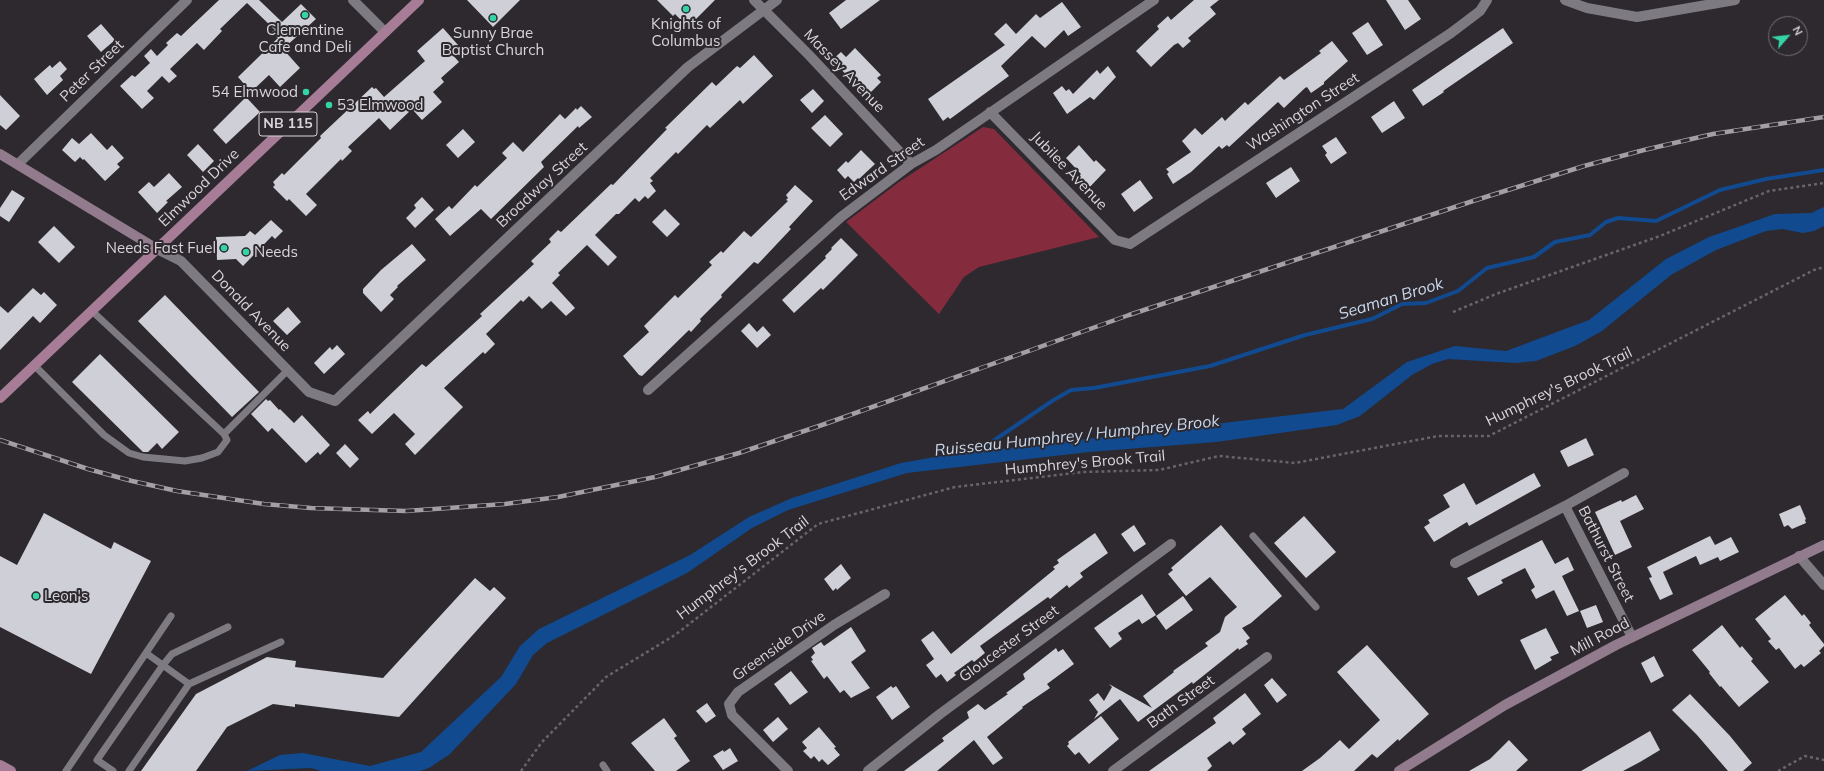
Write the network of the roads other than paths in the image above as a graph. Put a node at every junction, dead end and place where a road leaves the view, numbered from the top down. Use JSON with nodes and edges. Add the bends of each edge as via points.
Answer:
{"nodes":[{"id":1,"x":187,"y":0,"type":"edge"},
{"id":2,"x":353,"y":0,"type":"edge"},
{"id":3,"x":419,"y":0,"type":"edge"},
{"id":4,"x":754,"y":0,"type":"edge"},
{"id":5,"x":777,"y":0,"type":"edge"},
{"id":6,"x":1154,"y":0,"type":"edge"},
{"id":7,"x":1487,"y":0,"type":"edge"},
{"id":8,"x":1565,"y":0,"type":"edge"},
{"id":9,"x":1735,"y":0,"type":"edge"},
{"id":10,"x":763,"y":10,"type":"junction"},
{"id":11,"x":385,"y":32,"type":"junction"},
{"id":12,"x":990,"y":112,"type":"junction"},
{"id":13,"x":0,"y":154,"type":"edge"},
{"id":14,"x":18,"y":164,"type":"junction"},
{"id":15,"x":911,"y":164,"type":"junction"},
{"id":16,"x":1130,"y":244,"type":"joint"},
{"id":17,"x":157,"y":249,"type":"junction"},
{"id":18,"x":92,"y":311,"type":"junction"},
{"id":19,"x":35,"y":366,"type":"junction"},
{"id":20,"x":288,"y":370,"type":"junction"},
{"id":21,"x":648,"y":390,"type":"dead end"},
{"id":22,"x":0,"y":398,"type":"edge"},
{"id":23,"x":335,"y":401,"type":"joint"},
{"id":24,"x":224,"y":434,"type":"junction"},
{"id":25,"x":1624,"y":473,"type":"dead end"},
{"id":26,"x":1565,"y":506,"type":"junction"},
{"id":27,"x":1254,"y":536,"type":"dead end"},
{"id":28,"x":1171,"y":544,"type":"dead end"},
{"id":29,"x":1824,"y":544,"type":"edge"},
{"id":30,"x":1799,"y":556,"type":"junction"},
{"id":31,"x":1455,"y":563,"type":"dead end"},
{"id":32,"x":1824,"y":585,"type":"edge"},
{"id":33,"x":886,"y":594,"type":"dead end"},
{"id":34,"x":1316,"y":607,"type":"dead end"},
{"id":35,"x":171,"y":616,"type":"dead end"},
{"id":36,"x":228,"y":627,"type":"dead end"},
{"id":37,"x":1632,"y":637,"type":"junction"},
{"id":38,"x":281,"y":642,"type":"dead end"},
{"id":39,"x":146,"y":653,"type":"junction"},
{"id":40,"x":1267,"y":657,"type":"dead end"},
{"id":41,"x":163,"y":665,"type":"junction"},
{"id":42,"x":189,"y":684,"type":"junction"},
{"id":43,"x":0,"y":765,"type":"edge"},
{"id":44,"x":11,"y":771,"type":"edge"},
{"id":45,"x":66,"y":771,"type":"edge"},
{"id":46,"x":113,"y":771,"type":"edge"},
{"id":47,"x":129,"y":771,"type":"edge"},
{"id":48,"x":788,"y":771,"type":"edge"},
{"id":49,"x":868,"y":771,"type":"edge"},
{"id":50,"x":1113,"y":771,"type":"edge"},
{"id":51,"x":1399,"y":771,"type":"edge"}],
"edges":[{"from":1,"to":14,"type":"street","name":"Peter Street"},
{"from":2,"to":11,"type":"street"},
{"from":3,"to":11,"type":"main road","name":"Elmwood Drive","number":"NB 115"},
{"from":4,"to":10,"type":"street","name":"Massey Avenue"},
{"from":5,"to":10,"type":"street","name":"Broadway Street"},
{"from":6,"to":12,"type":"street","name":"Edward Street"},
{"from":7,"to":16,"type":"street","name":"Washington Street","via":[[1480,11],[1451,33]]},
{"from":8,"to":9,"type":"street","via":[[1587,8],[1637,17]]},
{"from":10,"to":15,"type":"street","name":"Massey Avenue"},
{"from":10,"to":23,"type":"street","name":"Broadway Street","via":[[688,67]]},
{"from":11,"to":17,"type":"main road","name":"Elmwood Drive","number":"NB 115"},
{"from":12,"to":15,"type":"street","name":"Edward Street","via":[[936,150]]},
{"from":12,"to":16,"type":"street","name":"Jubilee Avenue","via":[[1115,240]]},
{"from":13,"to":14,"type":"street","name":"Donald Avenue"},
{"from":14,"to":17,"type":"street","name":"Donald Avenue"},
{"from":15,"to":21,"type":"street","name":"Edward Street","via":[[841,217]]},
{"from":17,"to":18,"type":"main road","name":"Elmwood Drive","number":"NB 115"},
{"from":17,"to":20,"type":"street","name":"Donald Avenue","via":[[181,261]]},
{"from":18,"to":19,"type":"main road","name":"Elmwood Drive","number":"NB 115"},
{"from":18,"to":24,"type":"lane"},
{"from":19,"to":22,"type":"main road","name":"Elmwood Drive","number":"NB 115"},
{"from":19,"to":24,"type":"lane","via":[[104,435],[129,453],[185,461],[202,458],[218,452],[227,440]]},
{"from":20,"to":23,"type":"street","name":"Donald Avenue","via":[[309,392]]},
{"from":20,"to":24,"type":"lane"},
{"from":25,"to":26,"type":"street","name":"Bathurst Street"},
{"from":26,"to":31,"type":"street","name":"Bathurst Street"},
{"from":26,"to":37,"type":"street","name":"Bathurst Street"},
{"from":27,"to":34,"type":"lane"},
{"from":28,"to":49,"type":"street","name":"Gloucester Street","via":[[946,710]]},
{"from":29,"to":30,"type":"street","name":"Mill Road"},
{"from":30,"to":32,"type":"street"},
{"from":30,"to":37,"type":"street","name":"Mill Road"},
{"from":33,"to":48,"type":"street","name":"Greenside Drive","via":[[834,625],[738,692],[729,704],[732,715]]},
{"from":35,"to":39,"type":"lane"},
{"from":36,"to":41,"type":"lane","via":[[172,654]]},
{"from":37,"to":51,"type":"street","name":"Mill Road","via":[[1505,705]]},
{"from":38,"to":42,"type":"lane"},
{"from":39,"to":41,"type":"lane"},
{"from":39,"to":45,"type":"lane"},
{"from":40,"to":50,"type":"street","name":"Bath Street"},
{"from":41,"to":42,"type":"lane"},
{"from":41,"to":46,"type":"lane","via":[[97,760]]},
{"from":42,"to":47,"type":"lane"},
{"from":43,"to":44,"type":"main road"}]}
